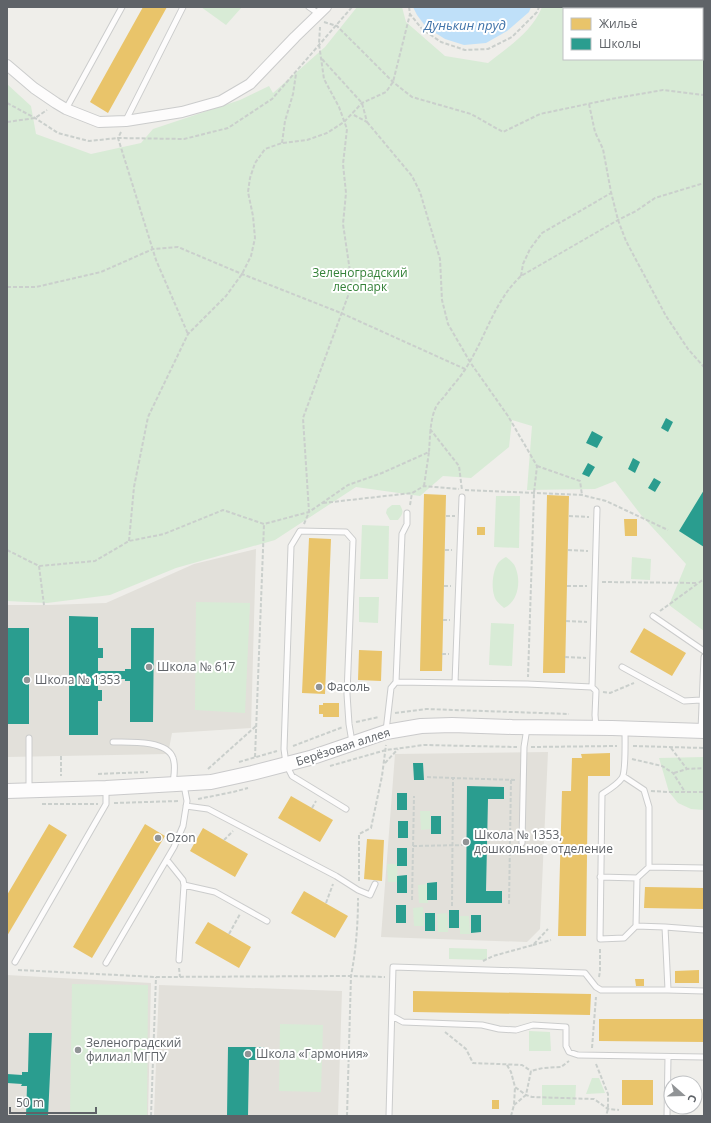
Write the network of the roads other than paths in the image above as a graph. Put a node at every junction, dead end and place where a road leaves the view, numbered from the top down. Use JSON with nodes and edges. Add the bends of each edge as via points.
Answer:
{"nodes":[{"id":1,"x":122,"y":7,"type":"edge"},
{"id":2,"x":183,"y":7,"type":"edge"},
{"id":3,"x":309,"y":7,"type":"edge"},
{"id":4,"x":322,"y":11,"type":"edge"},
{"id":5,"x":7,"y":65,"type":"edge"},
{"id":6,"x":66,"y":109,"type":"junction"},
{"id":7,"x":126,"y":121,"type":"junction"},
{"id":8,"x":462,"y":497,"type":"road end"},
{"id":9,"x":597,"y":509,"type":"dead end"},
{"id":10,"x":408,"y":513,"type":"dead end"},
{"id":11,"x":653,"y":616,"type":"road end"},
{"id":12,"x":704,"y":651,"type":"edge"},
{"id":13,"x":704,"y":657,"type":"edge"},
{"id":14,"x":622,"y":667,"type":"dead end"},
{"id":15,"x":396,"y":682,"type":"junction"},
{"id":16,"x":455,"y":683,"type":"junction"},
{"id":17,"x":594,"y":689,"type":"junction"},
{"id":18,"x":701,"y":700,"type":"junction"},
{"id":19,"x":527,"y":727,"type":"junction"},
{"id":20,"x":596,"y":728,"type":"junction"},
{"id":21,"x":625,"y":729,"type":"junction"},
{"id":22,"x":702,"y":731,"type":"edge"},
{"id":23,"x":386,"y":732,"type":"junction"},
{"id":24,"x":29,"y":738,"type":"dead end"},
{"id":25,"x":113,"y":742,"type":"dead end"},
{"id":26,"x":352,"y":744,"type":"junction"},
{"id":27,"x":286,"y":764,"type":"junction"},
{"id":28,"x":623,"y":776,"type":"junction"},
{"id":29,"x":178,"y":784,"type":"junction"},
{"id":30,"x":106,"y":788,"type":"junction"},
{"id":31,"x":29,"y":790,"type":"junction"},
{"id":32,"x":7,"y":791,"type":"edge"},
{"id":33,"x":187,"y":803,"type":"junction"},
{"id":34,"x":346,"y":809,"type":"dead end"},
{"id":35,"x":522,"y":843,"type":"dead end"},
{"id":36,"x":167,"y":860,"type":"junction"},
{"id":37,"x":649,"y":867,"type":"junction"},
{"id":38,"x":704,"y":868,"type":"edge"},
{"id":39,"x":600,"y":877,"type":"junction"},
{"id":40,"x":637,"y":878,"type":"junction"},
{"id":41,"x":184,"y":884,"type":"junction"},
{"id":42,"x":375,"y":884,"type":"dead end"},
{"id":43,"x":267,"y":921,"type":"dead end"},
{"id":44,"x":636,"y":926,"type":"junction"},
{"id":45,"x":665,"y":927,"type":"junction"},
{"id":46,"x":704,"y":930,"type":"edge"},
{"id":47,"x":179,"y":960,"type":"dead end"},
{"id":48,"x":15,"y":962,"type":"dead end"},
{"id":49,"x":106,"y":963,"type":"dead end"},
{"id":50,"x":668,"y":990,"type":"junction"},
{"id":51,"x":704,"y":991,"type":"edge"},
{"id":52,"x":392,"y":1016,"type":"junction"},
{"id":53,"x":668,"y":1056,"type":"junction"},
{"id":54,"x":704,"y":1057,"type":"edge"},
{"id":55,"x":389,"y":1116,"type":"edge"},
{"id":56,"x":667,"y":1116,"type":"edge"}],
"edges":[{"from":1,"to":6,"type":"lane"},
{"from":2,"to":7,"type":"lane"},
{"from":3,"to":4,"type":"lane"},
{"from":4,"to":7,"type":"street","via":[[250,84],[221,101],[182,112]]},
{"from":5,"to":6,"type":"street","via":[[34,88]]},
{"from":6,"to":7,"type":"street","via":[[99,122]]},
{"from":8,"to":16,"type":"lane"},
{"from":9,"to":17,"type":"lane"},
{"from":10,"to":15,"type":"lane","via":[[407,524],[402,534]]},
{"from":11,"to":12,"type":"lane"},
{"from":13,"to":18,"type":"lane"},
{"from":14,"to":18,"type":"lane","via":[[684,700]]},
{"from":15,"to":16,"type":"lane"},
{"from":15,"to":23,"type":"lane","via":[[391,688]]},
{"from":16,"to":17,"type":"lane","via":[[527,684]]},
{"from":17,"to":20,"type":"lane"},
{"from":18,"to":22,"type":"lane"},
{"from":19,"to":20,"type":"street","name":"Берёзовая аллея"},
{"from":19,"to":23,"type":"street","name":"Берёзовая аллея","via":[[421,726]]},
{"from":19,"to":35,"type":"lane","via":[[524,747]]},
{"from":20,"to":21,"type":"street","name":"Берёзовая аллея"},
{"from":21,"to":22,"type":"street","name":"Берёзовая аллея"},
{"from":21,"to":28,"type":"lane"},
{"from":23,"to":26,"type":"street","name":"Берёзовая аллея"},
{"from":24,"to":31,"type":"lane"},
{"from":25,"to":29,"type":"lane","via":[[153,744],[168,750],[173,757]]},
{"from":26,"to":27,"type":"street","name":"Берёзовая аллея"},
{"from":26,"to":27,"type":"lane","via":[[347,689],[353,540],[346,532],[300,531],[291,546],[284,749]]},
{"from":27,"to":29,"type":"street","name":"Берёзовая аллея","via":[[211,782]]},
{"from":27,"to":34,"type":"lane","via":[[292,776]]},
{"from":28,"to":37,"type":"lane","via":[[644,790],[649,807]]},
{"from":28,"to":39,"type":"lane","via":[[614,787],[602,794]]},
{"from":29,"to":30,"type":"street","name":"Берёзовая аллея"},
{"from":29,"to":33,"type":"lane"},
{"from":30,"to":31,"type":"street","name":"Берёзовая аллея"},
{"from":30,"to":48,"type":"lane","via":[[106,804]]},
{"from":31,"to":32,"type":"street","name":"Берёзовая аллея"},
{"from":33,"to":36,"type":"lane","via":[[183,826]]},
{"from":33,"to":42,"type":"lane","via":[[208,809],[358,890],[370,895]]},
{"from":36,"to":41,"type":"lane"},
{"from":36,"to":49,"type":"lane"},
{"from":37,"to":38,"type":"lane"},
{"from":37,"to":40,"type":"lane"},
{"from":39,"to":40,"type":"lane"},
{"from":39,"to":44,"type":"lane","via":[[600,939],[624,938]]},
{"from":40,"to":44,"type":"lane"},
{"from":41,"to":43,"type":"lane","via":[[215,892]]},
{"from":41,"to":47,"type":"lane"},
{"from":44,"to":45,"type":"lane"},
{"from":45,"to":46,"type":"lane"},
{"from":45,"to":50,"type":"lane"},
{"from":50,"to":51,"type":"lane"},
{"from":50,"to":52,"type":"lane","via":[[601,990],[585,973],[393,967]]},
{"from":52,"to":53,"type":"lane","via":[[403,1022],[482,1025],[499,1029],[516,1030],[533,1025],[566,1027],[566,1046],[569,1052],[578,1055]]},
{"from":52,"to":55,"type":"lane"},
{"from":53,"to":54,"type":"lane"},
{"from":53,"to":56,"type":"lane"}]}
